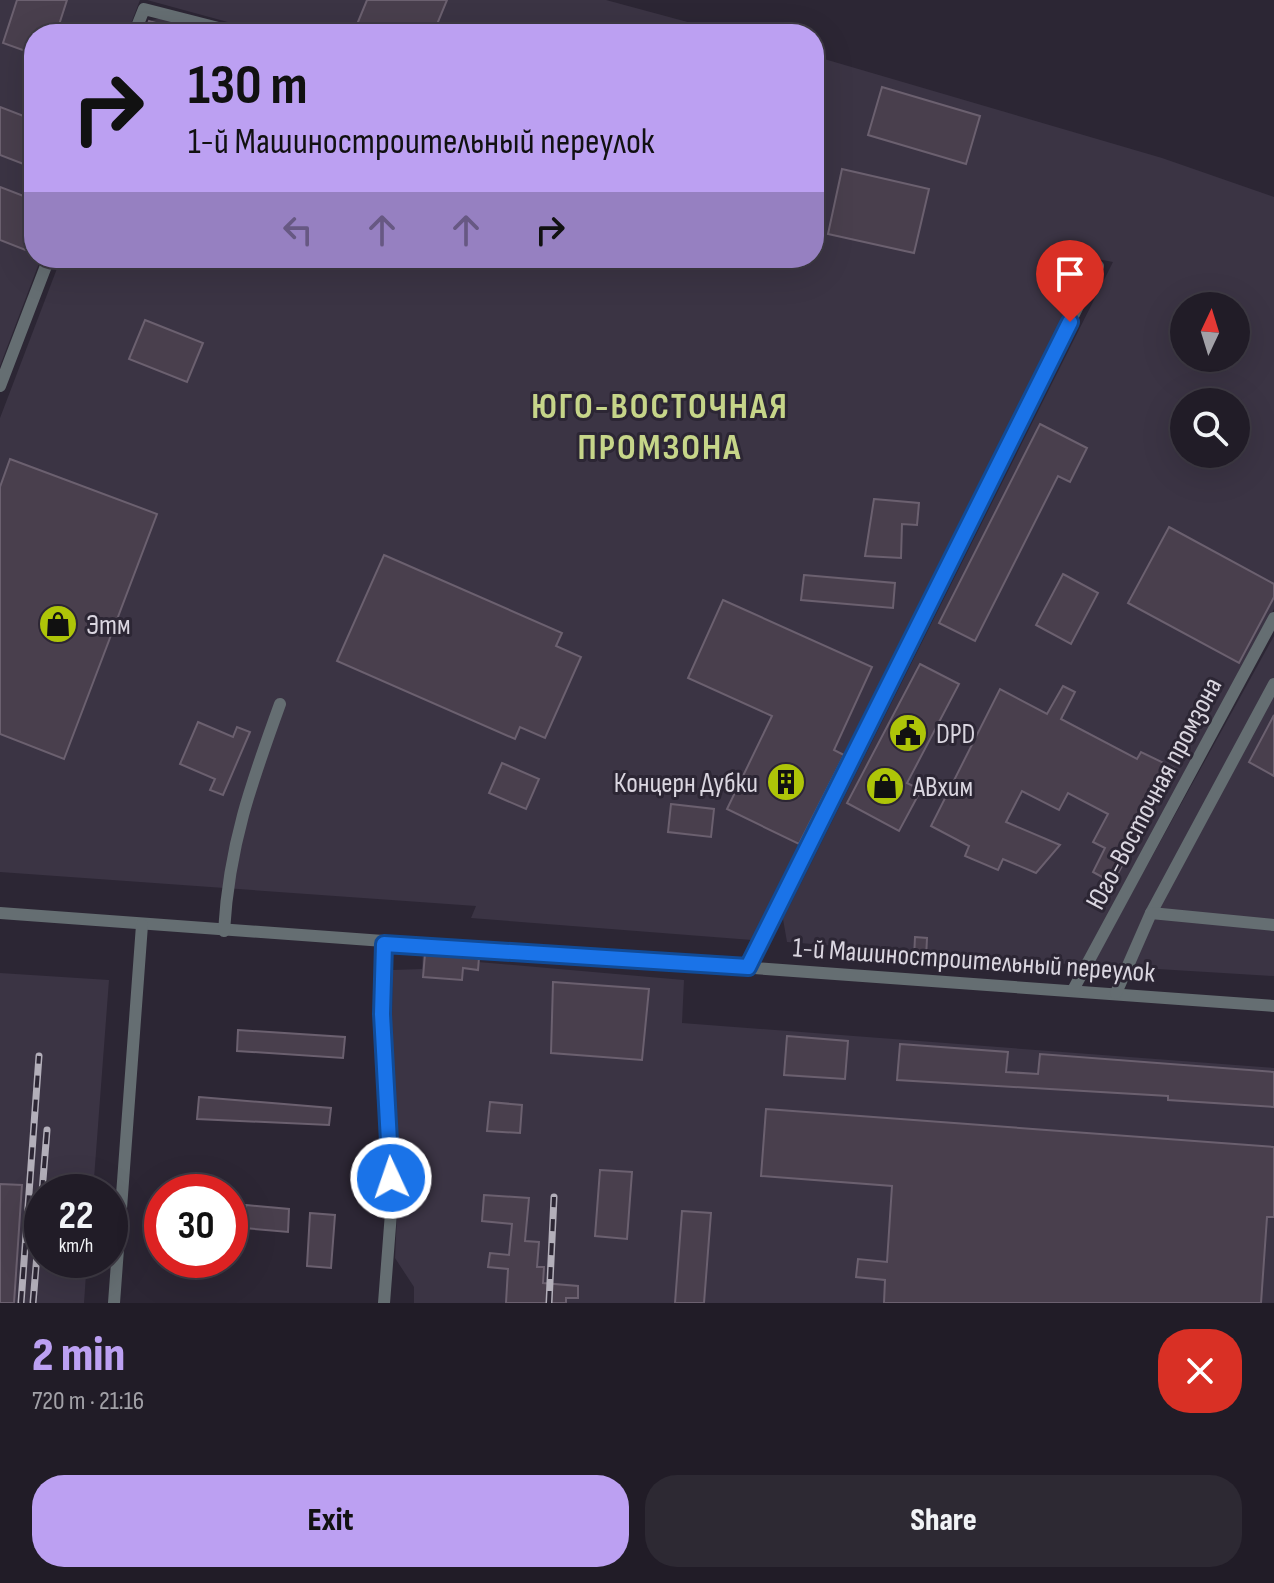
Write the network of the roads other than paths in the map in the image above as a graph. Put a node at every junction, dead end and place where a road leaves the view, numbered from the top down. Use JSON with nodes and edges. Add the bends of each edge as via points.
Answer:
{"nodes":[{"id":1,"x":138,"y":24,"type":"edge"},
{"id":2,"x":203,"y":24,"type":"edge"},
{"id":3,"x":1098,"y":266,"type":"dead end"},
{"id":4,"x":45,"y":268,"type":"edge"},
{"id":5,"x":0,"y":386,"type":"edge"},
{"id":6,"x":1274,"y":618,"type":"edge"},
{"id":7,"x":1274,"y":684,"type":"edge"},
{"id":8,"x":280,"y":704,"type":"dead end"},
{"id":9,"x":0,"y":913,"type":"edge"},
{"id":10,"x":1151,"y":913,"type":"junction"},
{"id":11,"x":142,"y":925,"type":"junction"},
{"id":12,"x":1274,"y":925,"type":"edge"},
{"id":13,"x":224,"y":931,"type":"junction"},
{"id":14,"x":384,"y":944,"type":"junction"},
{"id":15,"x":748,"y":967,"type":"junction"},
{"id":16,"x":1073,"y":990,"type":"junction"},
{"id":17,"x":1116,"y":993,"type":"junction"},
{"id":18,"x":1274,"y":1006,"type":"edge"},
{"id":19,"x":114,"y":1303,"type":"edge"},
{"id":20,"x":384,"y":1303,"type":"edge"}],
"edges":[{"from":1,"to":2,"type":"street","via":[[144,9]]},
{"from":3,"to":15,"type":"street"},
{"from":4,"to":5,"type":"street"},
{"from":6,"to":16,"type":"street","name":"Юго-Восточная промзона"},
{"from":7,"to":10,"type":"street"},
{"from":8,"to":13,"type":"street","via":[[235,839]]},
{"from":9,"to":11,"type":"street","name":"1-й Машиностроительный переулок"},
{"from":10,"to":12,"type":"street"},
{"from":10,"to":17,"type":"street"},
{"from":11,"to":13,"type":"street","name":"1-й Машиностроительный переулок"},
{"from":11,"to":19,"type":"street"},
{"from":13,"to":14,"type":"street","name":"1-й Машиностроительный переулок"},
{"from":14,"to":15,"type":"street","name":"1-й Машиностроительный переулок"},
{"from":14,"to":20,"type":"street","via":[[382,1014],[392,1200]]},
{"from":15,"to":16,"type":"street","name":"1-й Машиностроительный переулок"},
{"from":16,"to":17,"type":"street","name":"1-й Машиностроительный переулок"},
{"from":17,"to":18,"type":"street","name":"1-й Машиностроительный переулок"}]}
